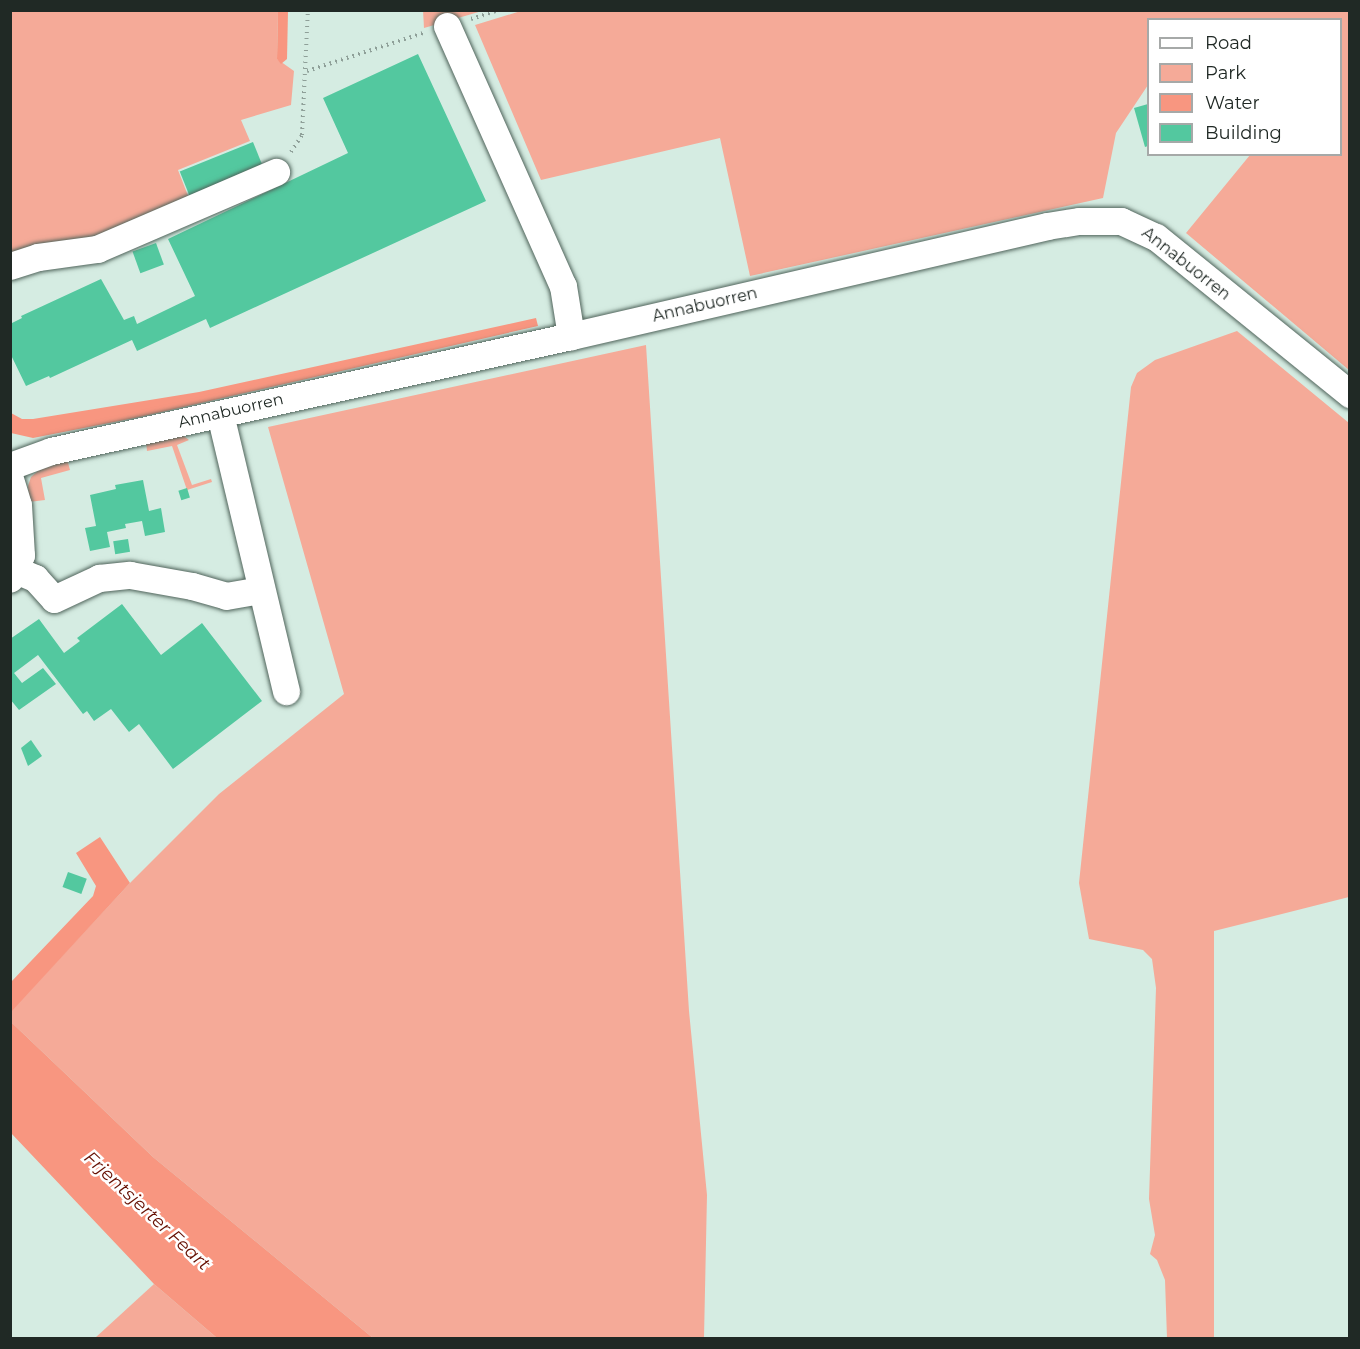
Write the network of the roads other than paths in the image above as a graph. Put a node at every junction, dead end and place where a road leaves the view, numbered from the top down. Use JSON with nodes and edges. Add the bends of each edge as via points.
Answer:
{"nodes":[{"id":1,"x":447,"y":26,"type":"road end"},
{"id":2,"x":276,"y":172,"type":"road end"},
{"id":3,"x":10,"y":266,"type":"edge"},
{"id":4,"x":571,"y":336,"type":"junction"},
{"id":5,"x":1350,"y":394,"type":"edge"},
{"id":6,"x":220,"y":414,"type":"junction"},
{"id":7,"x":10,"y":465,"type":"edge"},
{"id":8,"x":10,"y":479,"type":"edge"},
{"id":9,"x":13,"y":574,"type":"edge"},
{"id":10,"x":260,"y":590,"type":"junction"},
{"id":11,"x":286,"y":691,"type":"dead end"}],
"edges":[{"from":1,"to":4,"type":"street","via":[[563,286]]},
{"from":2,"to":3,"type":"street","via":[[97,249],[38,257]]},
{"from":4,"to":5,"type":"street","name":"Annabuorren","via":[[1047,226],[1121,221],[1156,237]]},
{"from":4,"to":6,"type":"street","name":"Annabuorren"},
{"from":6,"to":7,"type":"street","name":"Annabuorren","via":[[51,451]]},
{"from":6,"to":10,"type":"street"},
{"from":8,"to":9,"type":"street","via":[[18,505],[21,555]]},
{"from":9,"to":10,"type":"street","via":[[35,578],[54,599],[99,578],[130,575],[226,596]]},
{"from":10,"to":11,"type":"street"}]}
